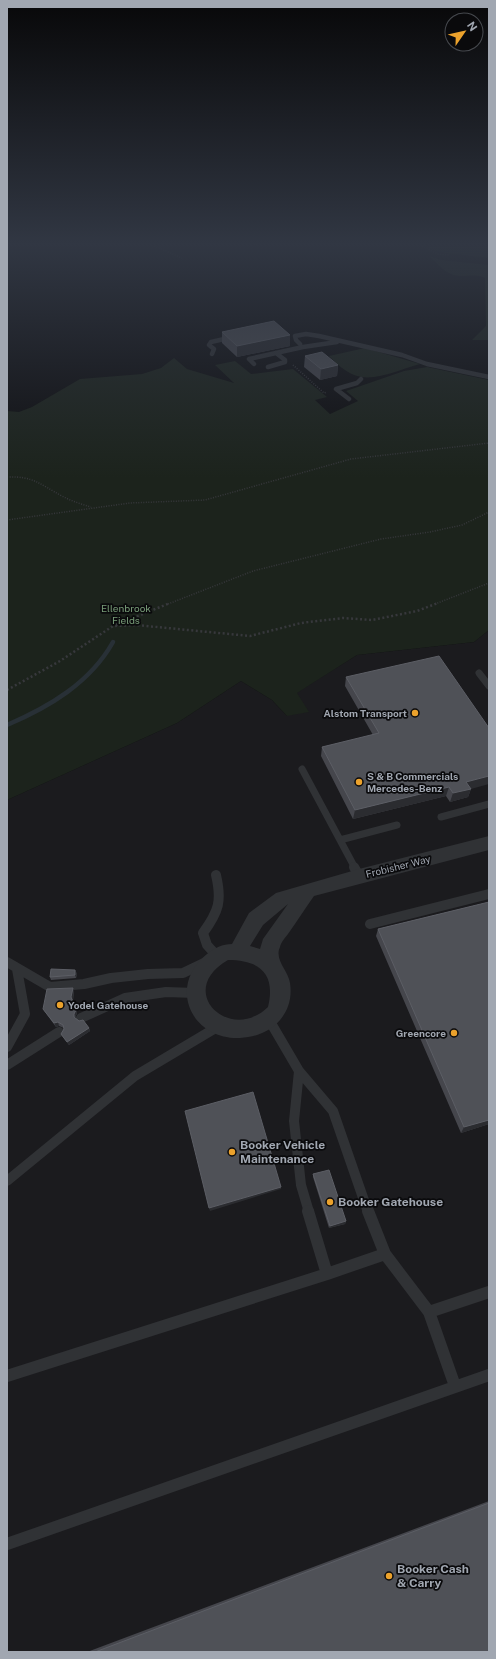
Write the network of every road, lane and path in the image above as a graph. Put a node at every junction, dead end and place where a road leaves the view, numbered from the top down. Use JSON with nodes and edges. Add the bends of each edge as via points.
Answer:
{"nodes":[{"id":1,"x":288,"y":333,"type":"edge"},
{"id":2,"x":236,"y":336,"type":"edge"},
{"id":3,"x":295,"y":336,"type":"junction"},
{"id":4,"x":343,"y":343,"type":"junction"},
{"id":5,"x":300,"y":344,"type":"dead end"},
{"id":6,"x":276,"y":353,"type":"junction"},
{"id":7,"x":212,"y":354,"type":"dead end"},
{"id":8,"x":285,"y":362,"type":"junction"},
{"id":9,"x":254,"y":364,"type":"dead end"},
{"id":10,"x":268,"y":367,"type":"dead end"},
{"id":11,"x":489,"y":377,"type":"edge"},
{"id":12,"x":361,"y":379,"type":"dead end"},
{"id":13,"x":337,"y":390,"type":"junction"},
{"id":14,"x":349,"y":399,"type":"dead end"},
{"id":15,"x":489,"y":443,"type":"edge"},
{"id":16,"x":7,"y":477,"type":"edge"},
{"id":17,"x":91,"y":507,"type":"junction"},
{"id":18,"x":489,"y":512,"type":"edge"},
{"id":19,"x":7,"y":520,"type":"edge"},
{"id":20,"x":489,"y":583,"type":"edge"},
{"id":21,"x":113,"y":626,"type":"junction"},
{"id":22,"x":479,"y":673,"type":"dead end"},
{"id":23,"x":489,"y":686,"type":"edge"},
{"id":24,"x":7,"y":690,"type":"edge"},
{"id":25,"x":302,"y":769,"type":"dead end"},
{"id":26,"x":489,"y":804,"type":"edge"},
{"id":27,"x":441,"y":817,"type":"dead end"},
{"id":28,"x":397,"y":825,"type":"dead end"},
{"id":29,"x":340,"y":840,"type":"junction"},
{"id":30,"x":489,"y":843,"type":"edge"},
{"id":31,"x":216,"y":875,"type":"dead end"},
{"id":32,"x":359,"y":876,"type":"junction"},
{"id":33,"x":308,"y":890,"type":"junction"},
{"id":34,"x":489,"y":894,"type":"edge"},
{"id":35,"x":370,"y":924,"type":"dead end"},
{"id":36,"x":237,"y":952,"type":"junction"},
{"id":37,"x":214,"y":958,"type":"junction"},
{"id":38,"x":7,"y":962,"type":"edge"},
{"id":39,"x":269,"y":964,"type":"junction"},
{"id":40,"x":17,"y":969,"type":"junction"},
{"id":41,"x":195,"y":993,"type":"junction"},
{"id":42,"x":80,"y":1018,"type":"dead end"},
{"id":43,"x":268,"y":1018,"type":"junction"},
{"id":44,"x":220,"y":1026,"type":"junction"},
{"id":45,"x":59,"y":1032,"type":"dead end"},
{"id":46,"x":7,"y":1047,"type":"edge"},
{"id":47,"x":7,"y":1065,"type":"edge"},
{"id":48,"x":299,"y":1072,"type":"junction"},
{"id":49,"x":7,"y":1181,"type":"edge"},
{"id":50,"x":385,"y":1254,"type":"junction"},
{"id":51,"x":327,"y":1274,"type":"junction"},
{"id":52,"x":489,"y":1292,"type":"edge"},
{"id":53,"x":429,"y":1312,"type":"junction"},
{"id":54,"x":489,"y":1375,"type":"edge"},
{"id":55,"x":7,"y":1376,"type":"edge"},
{"id":56,"x":455,"y":1386,"type":"junction"},
{"id":57,"x":7,"y":1544,"type":"edge"}],
"edges":[{"from":1,"to":3,"type":"lane"},
{"from":2,"to":7,"type":"lane","via":[[210,342],[209,345],[214,349]]},
{"from":3,"to":4,"type":"lane","via":[[306,334]]},
{"from":3,"to":5,"type":"lane"},
{"from":4,"to":6,"type":"lane","via":[[322,344]]},
{"from":4,"to":11,"type":"lane"},
{"from":6,"to":8,"type":"lane"},
{"from":6,"to":9,"type":"lane","via":[[250,359]]},
{"from":8,"to":10,"type":"lane"},
{"from":8,"to":13,"type":"path","via":[[291,364],[324,393]]},
{"from":12,"to":13,"type":"lane"},
{"from":13,"to":14,"type":"lane"},
{"from":15,"to":17,"type":"path","via":[[351,458],[205,500]]},
{"from":16,"to":17,"type":"path","via":[[21,476],[39,480],[64,497]]},
{"from":17,"to":19,"type":"path"},
{"from":18,"to":21,"type":"path","via":[[462,525],[381,539],[253,571]]},
{"from":20,"to":21,"type":"path","via":[[417,611],[372,620],[343,618],[301,623],[250,636],[136,625]]},
{"from":21,"to":24,"type":"path","via":[[60,661]]},
{"from":22,"to":23,"type":"lane"},
{"from":25,"to":29,"type":"lane"},
{"from":26,"to":27,"type":"lane"},
{"from":28,"to":29,"type":"lane"},
{"from":29,"to":32,"type":"lane"},
{"from":30,"to":32,"type":"street","name":"Frobisher Way"},
{"from":31,"to":37,"type":"lane","via":[[221,893],[217,914],[203,933],[206,945]]},
{"from":32,"to":33,"type":"street","name":"Frobisher Way"},
{"from":33,"to":36,"type":"street","name":"Frobisher Way","via":[[282,898],[256,919]]},
{"from":33,"to":39,"type":"street","via":[[270,945]]},
{"from":34,"to":35,"type":"lane"},
{"from":36,"to":37,"type":"street","via":[[226,952]]},
{"from":36,"to":39,"type":"street","via":[[254,954]]},
{"from":37,"to":40,"type":"lane","via":[[183,973],[111,978],[50,987]]},
{"from":37,"to":41,"type":"street","via":[[203,968],[197,980]]},
{"from":38,"to":40,"type":"lane"},
{"from":39,"to":43,"type":"street","via":[[277,974],[281,987],[274,1013]]},
{"from":40,"to":46,"type":"lane","via":[[25,1014]]},
{"from":41,"to":42,"type":"lane","via":[[166,992],[125,998]]},
{"from":41,"to":44,"type":"street","via":[[199,1006],[208,1018]]},
{"from":43,"to":44,"type":"street","via":[[247,1028],[232,1029]]},
{"from":43,"to":48,"type":"lane"},
{"from":44,"to":49,"type":"lane","via":[[135,1076]]},
{"from":45,"to":47,"type":"lane"},
{"from":48,"to":50,"type":"lane","via":[[333,1111]]},
{"from":48,"to":51,"type":"lane","via":[[294,1121],[301,1185]]},
{"from":50,"to":51,"type":"lane"},
{"from":50,"to":53,"type":"lane"},
{"from":51,"to":55,"type":"lane"},
{"from":52,"to":53,"type":"lane"},
{"from":53,"to":56,"type":"lane"},
{"from":54,"to":56,"type":"lane"},
{"from":56,"to":57,"type":"lane"}]}
